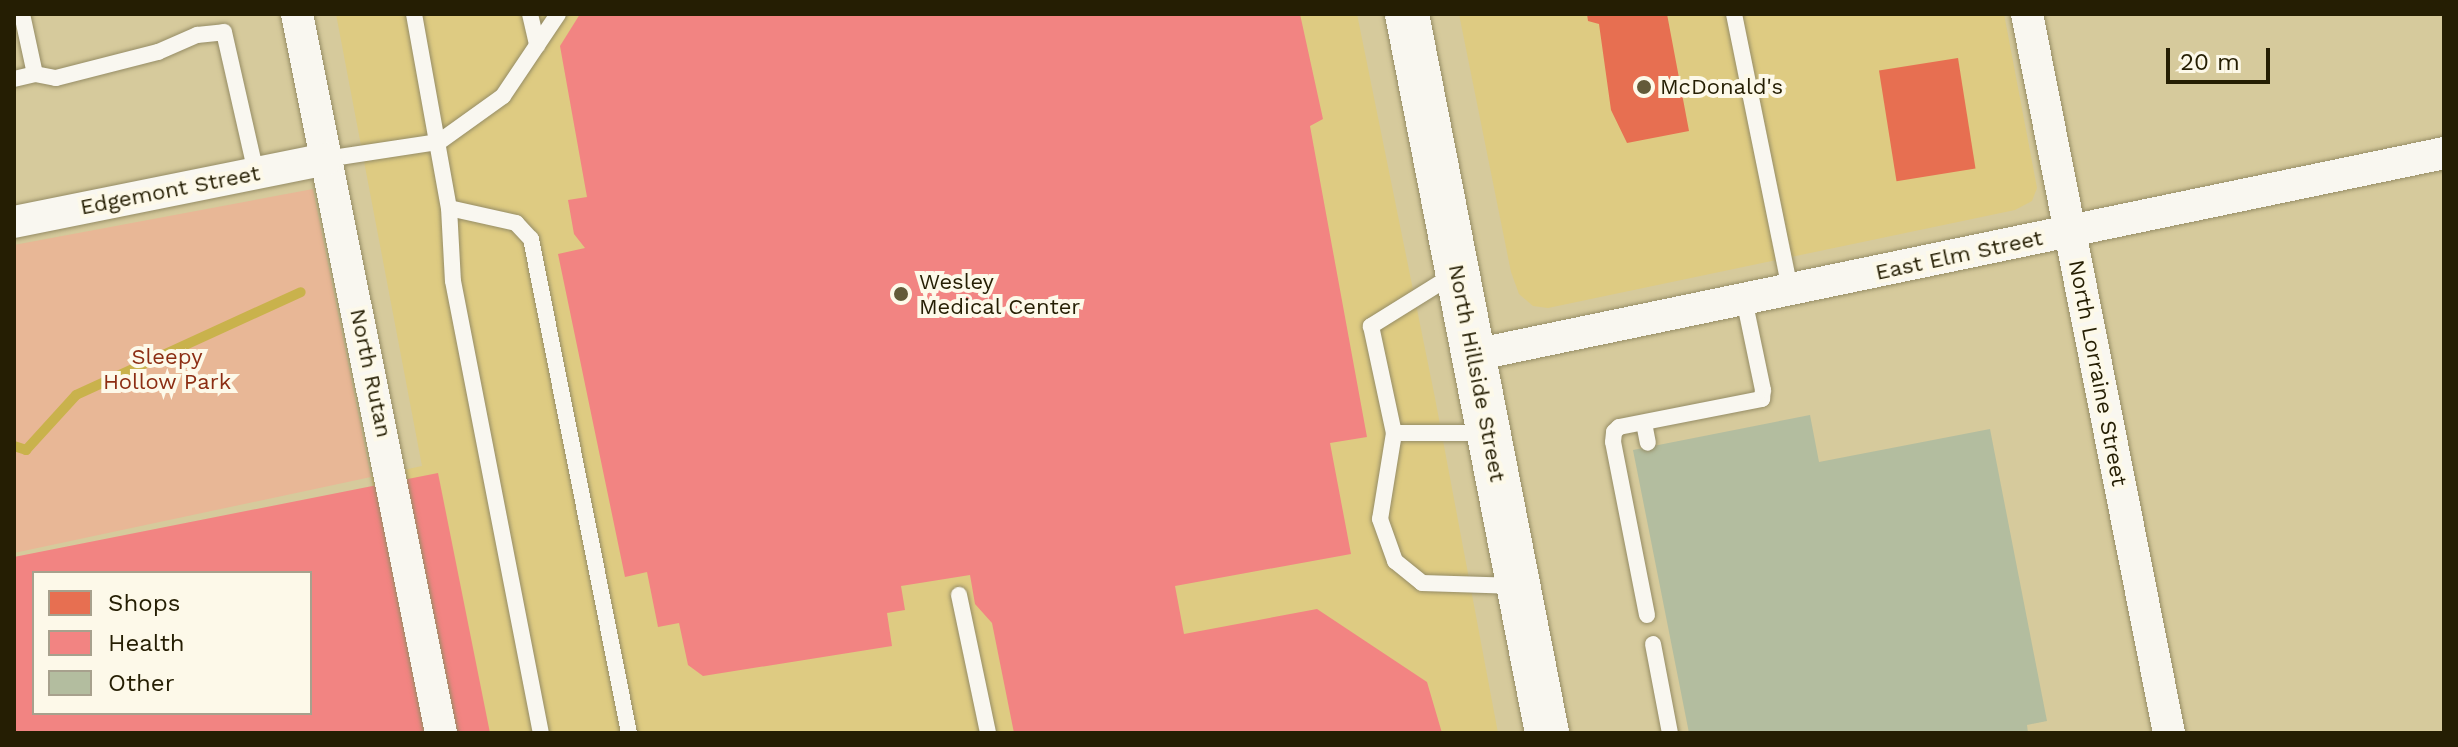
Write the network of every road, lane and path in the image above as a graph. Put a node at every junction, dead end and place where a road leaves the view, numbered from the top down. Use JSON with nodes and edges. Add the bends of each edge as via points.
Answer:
{"nodes":[{"id":1,"x":22,"y":14,"type":"edge"},
{"id":2,"x":297,"y":14,"type":"edge"},
{"id":3,"x":414,"y":14,"type":"edge"},
{"id":4,"x":530,"y":14,"type":"edge"},
{"id":5,"x":558,"y":14,"type":"edge"},
{"id":6,"x":1407,"y":14,"type":"edge"},
{"id":7,"x":1734,"y":14,"type":"edge"},
{"id":8,"x":2027,"y":14,"type":"edge"},
{"id":9,"x":537,"y":45,"type":"junction"},
{"id":10,"x":35,"y":74,"type":"junction"},
{"id":11,"x":14,"y":79,"type":"edge"},
{"id":12,"x":439,"y":142,"type":"junction"},
{"id":13,"x":2444,"y":153,"type":"edge"},
{"id":14,"x":326,"y":159,"type":"junction"},
{"id":15,"x":256,"y":173,"type":"junction"},
{"id":16,"x":449,"y":208,"type":"junction"},
{"id":17,"x":14,"y":222,"type":"edge"},
{"id":18,"x":2070,"y":232,"type":"junction"},
{"id":19,"x":1458,"y":272,"type":"junction"},
{"id":20,"x":1790,"y":290,"type":"junction"},
{"id":21,"x":1744,"y":299,"type":"junction"},
{"id":22,"x":1474,"y":355,"type":"junction"},
{"id":23,"x":1644,"y":423,"type":"junction"},
{"id":24,"x":1394,"y":433,"type":"junction"},
{"id":25,"x":1489,"y":433,"type":"junction"},
{"id":26,"x":1648,"y":443,"type":"dead end"},
{"id":27,"x":1518,"y":586,"type":"junction"},
{"id":28,"x":959,"y":595,"type":"dead end"},
{"id":29,"x":1647,"y":615,"type":"dead end"},
{"id":30,"x":1653,"y":644,"type":"dead end"},
{"id":31,"x":441,"y":733,"type":"edge"},
{"id":32,"x":541,"y":733,"type":"edge"},
{"id":33,"x":629,"y":733,"type":"edge"},
{"id":34,"x":988,"y":733,"type":"edge"},
{"id":35,"x":1547,"y":733,"type":"edge"},
{"id":36,"x":1670,"y":733,"type":"edge"},
{"id":37,"x":2169,"y":733,"type":"edge"}],
"edges":[{"from":1,"to":10,"type":"lane"},
{"from":2,"to":14,"type":"street","name":"North Rutan"},
{"from":3,"to":12,"type":"lane"},
{"from":4,"to":9,"type":"lane"},
{"from":5,"to":9,"type":"lane"},
{"from":6,"to":19,"type":"main road","name":"North Hillside Street"},
{"from":7,"to":20,"type":"lane"},
{"from":8,"to":18,"type":"street","name":"North Lorraine Street"},
{"from":9,"to":12,"type":"lane","via":[[503,96]]},
{"from":10,"to":11,"type":"lane"},
{"from":10,"to":15,"type":"lane","via":[[56,78],[158,52],[197,35],[224,32]]},
{"from":12,"to":14,"type":"lane"},
{"from":12,"to":16,"type":"lane"},
{"from":13,"to":18,"type":"street","name":"East Elm Street"},
{"from":14,"to":15,"type":"street","name":"Edgemont Street"},
{"from":14,"to":31,"type":"street","name":"North Rutan"},
{"from":15,"to":17,"type":"street","name":"Edgemont Street"},
{"from":16,"to":32,"type":"lane","via":[[453,281]]},
{"from":16,"to":33,"type":"lane","via":[[516,223],[531,239]]},
{"from":18,"to":20,"type":"street","name":"East Elm Street"},
{"from":18,"to":37,"type":"street","name":"North Lorraine Street"},
{"from":19,"to":22,"type":"main road","name":"North Hillside Street"},
{"from":19,"to":24,"type":"lane","via":[[1371,326]]},
{"from":20,"to":21,"type":"street","name":"East Elm Street"},
{"from":21,"to":22,"type":"street","name":"East Elm Street"},
{"from":21,"to":23,"type":"lane","via":[[1762,399]]},
{"from":22,"to":25,"type":"main road","name":"North Hillside Street"},
{"from":23,"to":26,"type":"lane"},
{"from":23,"to":29,"type":"lane","via":[[1619,427],[1613,442]]},
{"from":24,"to":25,"type":"lane"},
{"from":24,"to":27,"type":"lane","via":[[1380,519],[1395,561],[1422,583]]},
{"from":25,"to":27,"type":"main road","name":"North Hillside Street"},
{"from":27,"to":35,"type":"main road","name":"North Hillside Street"},
{"from":28,"to":34,"type":"lane"},
{"from":30,"to":36,"type":"lane"}]}
